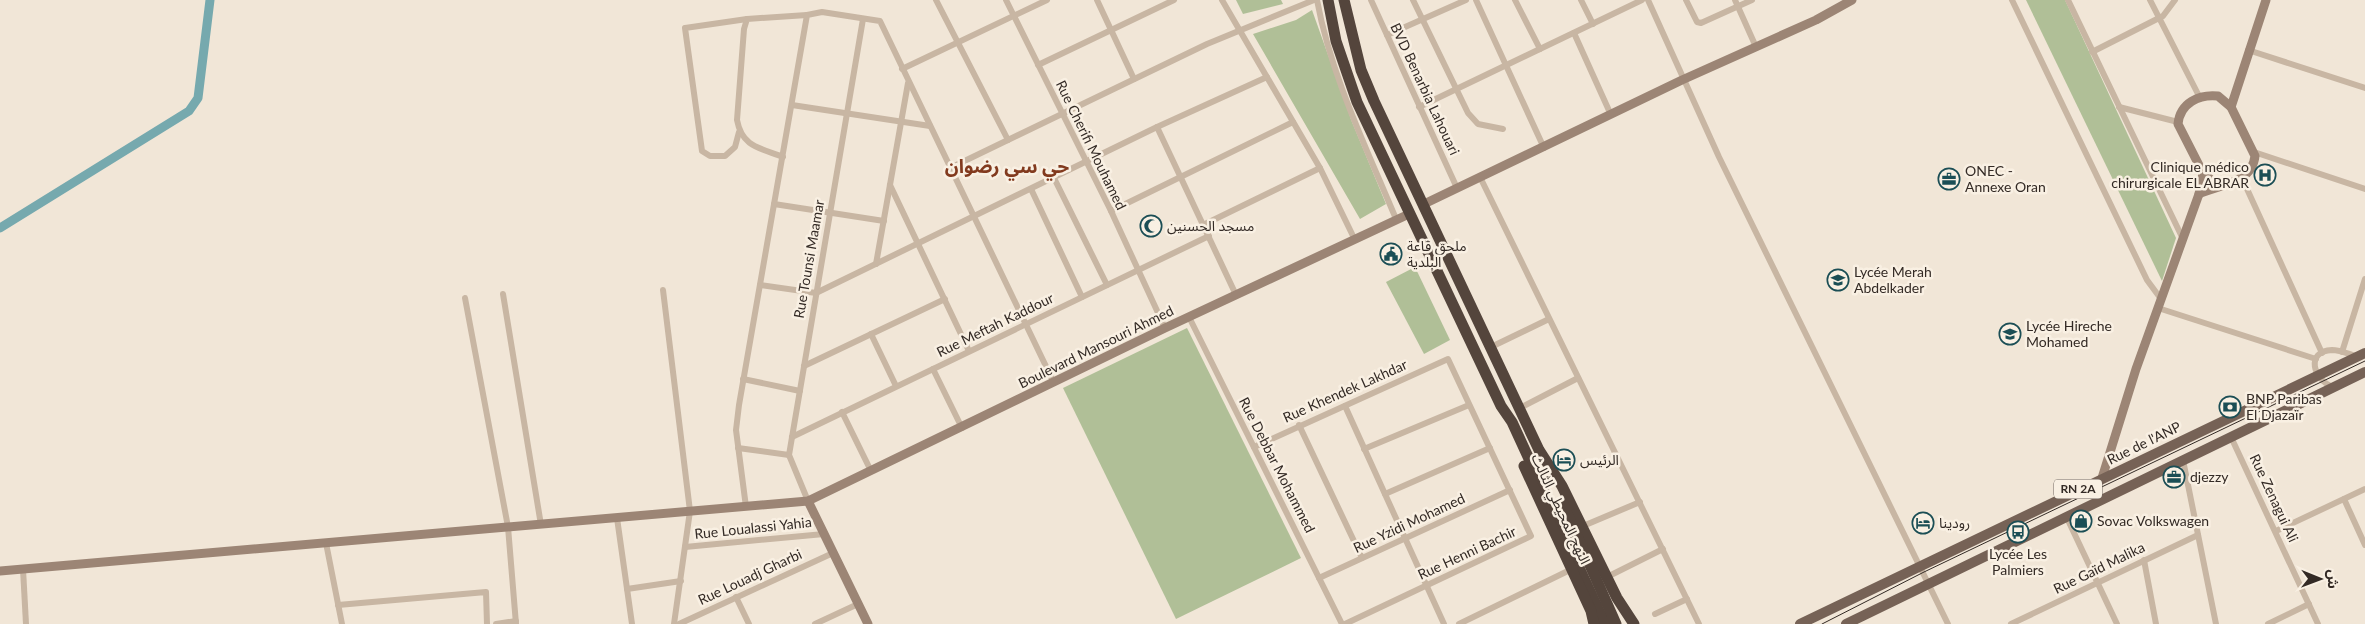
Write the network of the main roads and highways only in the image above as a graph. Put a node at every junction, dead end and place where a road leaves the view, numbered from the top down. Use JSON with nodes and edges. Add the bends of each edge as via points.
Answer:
{"nodes":[{"id":1,"x":1328,"y":0,"type":"edge"},
{"id":2,"x":1344,"y":0,"type":"edge"},
{"id":3,"x":1852,"y":0,"type":"edge"},
{"id":4,"x":2266,"y":0,"type":"edge"},
{"id":5,"x":2237,"y":86,"type":"junction"},
{"id":6,"x":2218,"y":96,"type":"junction"},
{"id":7,"x":2231,"y":107,"type":"junction"},
{"id":8,"x":2203,"y":173,"type":"junction"},
{"id":9,"x":2218,"y":186,"type":"junction"},
{"id":10,"x":2199,"y":194,"type":"junction"},
{"id":11,"x":1424,"y":204,"type":"junction"},
{"id":12,"x":1409,"y":214,"type":"junction"},
{"id":13,"x":2361,"y":355,"type":"edge"},
{"id":14,"x":2365,"y":372,"type":"edge"},
{"id":15,"x":1501,"y":406,"type":"junction"},
{"id":16,"x":1540,"y":450,"type":"junction"},
{"id":17,"x":2102,"y":478,"type":"junction"},
{"id":18,"x":808,"y":501,"type":"junction"},
{"id":19,"x":0,"y":572,"type":"edge"},
{"id":20,"x":868,"y":624,"type":"edge"},
{"id":21,"x":1594,"y":624,"type":"edge"},
{"id":22,"x":1605,"y":624,"type":"edge"},
{"id":23,"x":1616,"y":624,"type":"edge"},
{"id":24,"x":1634,"y":624,"type":"edge"},
{"id":25,"x":1800,"y":624,"type":"edge"},
{"id":26,"x":1846,"y":624,"type":"edge"}],
"edges":[{"from":1,"to":12,"type":"highway","via":[[1336,41],[1357,102]]},
{"from":2,"to":11,"type":"highway","via":[[1361,70]]},
{"from":3,"to":11,"type":"main road","via":[[1816,20],[1682,80]]},
{"from":4,"to":5,"type":"main road"},
{"from":5,"to":6,"type":"main road"},
{"from":5,"to":7,"type":"main road"},
{"from":6,"to":7,"type":"main road"},
{"from":6,"to":8,"type":"main road","via":[[2199,96],[2188,105],[2178,122]]},
{"from":7,"to":9,"type":"main road","via":[[2254,152],[2252,166],[2242,178]]},
{"from":8,"to":9,"type":"main road"},
{"from":8,"to":10,"type":"main road"},
{"from":9,"to":10,"type":"main road"},
{"from":10,"to":17,"type":"main road","via":[[2115,430]]},
{"from":11,"to":16,"type":"highway"},
{"from":12,"to":15,"type":"highway"},
{"from":12,"to":18,"type":"main road","name":"Boulevard Mansouri Ahmed"},
{"from":13,"to":17,"type":"main road","name":"Rue de l'ANP","number":"RN 2A"},
{"from":14,"to":26,"type":"main road","number":"RN 2A","via":[[2068,518],[1928,580]]},
{"from":15,"to":21,"type":"highway","name":"النهج المحيطي الثالث","via":[[1504,421],[1591,611]]},
{"from":15,"to":22,"type":"highway","via":[[1512,422]]},
{"from":16,"to":23,"type":"highway","name":"النهج المحيطي الثالث"},
{"from":16,"to":24,"type":"highway"},
{"from":17,"to":25,"type":"main road","name":"Rue de l'ANP","number":"RN 2A"},
{"from":18,"to":19,"type":"main road"},
{"from":18,"to":20,"type":"main road"}]}
